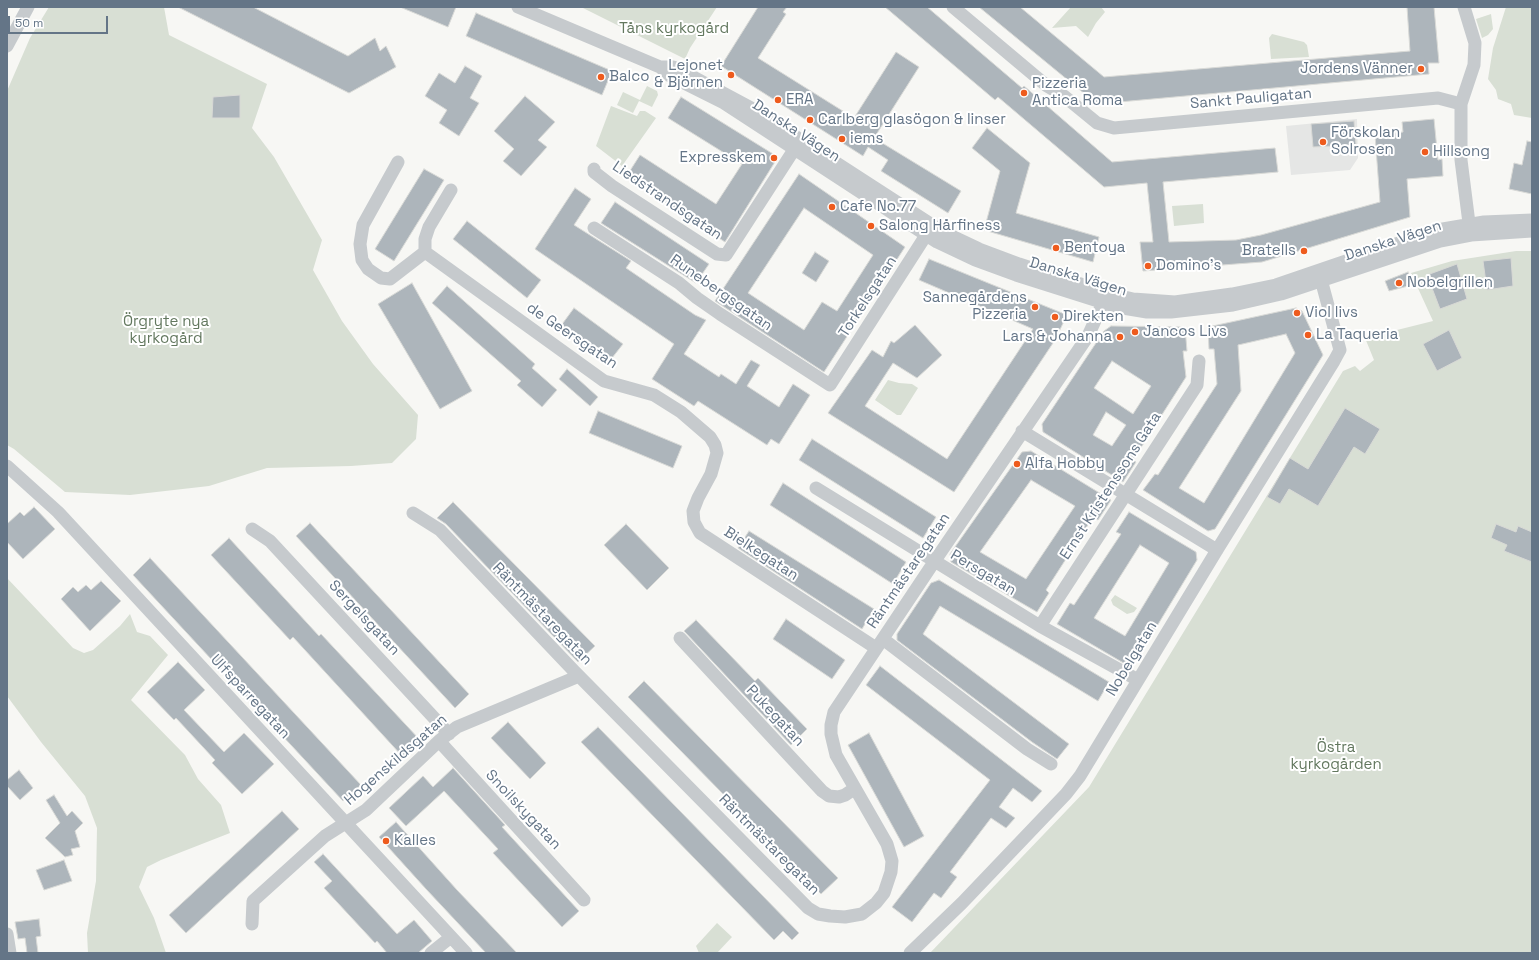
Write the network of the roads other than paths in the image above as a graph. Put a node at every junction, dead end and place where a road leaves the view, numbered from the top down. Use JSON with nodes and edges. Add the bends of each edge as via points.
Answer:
{"nodes":[{"id":1,"x":28,"y":7,"type":"edge"},
{"id":2,"x":518,"y":7,"type":"edge"},
{"id":3,"x":1464,"y":7,"type":"edge"},
{"id":4,"x":958,"y":9,"type":"edge"},
{"id":5,"x":7,"y":46,"type":"edge"},
{"id":6,"x":1461,"y":104,"type":"junction"},
{"id":7,"x":797,"y":145,"type":"junction"},
{"id":8,"x":398,"y":162,"type":"dead end"},
{"id":9,"x":594,"y":169,"type":"dead end"},
{"id":10,"x":451,"y":190,"type":"dead end"},
{"id":11,"x":1532,"y":220,"type":"edge"},
{"id":12,"x":594,"y":228,"type":"dead end"},
{"id":13,"x":1470,"y":229,"type":"junction"},
{"id":14,"x":929,"y":231,"type":"junction"},
{"id":15,"x":1532,"y":231,"type":"edge"},
{"id":16,"x":425,"y":252,"type":"junction"},
{"id":17,"x":1320,"y":276,"type":"junction"},
{"id":18,"x":1103,"y":303,"type":"junction"},
{"id":19,"x":1199,"y":361,"type":"dead end"},
{"id":20,"x":830,"y":385,"type":"joint"},
{"id":21,"x":1022,"y":431,"type":"junction"},
{"id":22,"x":717,"y":453,"type":"joint"},
{"id":23,"x":7,"y":466,"type":"edge"},
{"id":24,"x":816,"y":488,"type":"dead end"},
{"id":25,"x":1125,"y":495,"type":"junction"},
{"id":26,"x":413,"y":513,"type":"dead end"},
{"id":27,"x":252,"y":529,"type":"dead end"},
{"id":28,"x":1217,"y":550,"type":"junction"},
{"id":29,"x":934,"y":562,"type":"junction"},
{"id":30,"x":1040,"y":626,"type":"junction"},
{"id":31,"x":680,"y":638,"type":"dead end"},
{"id":32,"x":880,"y":644,"type":"junction"},
{"id":33,"x":579,"y":676,"type":"junction"},
{"id":34,"x":1138,"y":680,"type":"junction"},
{"id":35,"x":444,"y":738,"type":"junction"},
{"id":36,"x":1051,"y":764,"type":"dead end"},
{"id":37,"x":854,"y":789,"type":"junction"},
{"id":38,"x":346,"y":824,"type":"junction"},
{"id":39,"x":584,"y":900,"type":"dead end"},
{"id":40,"x":252,"y":924,"type":"dead end"},
{"id":41,"x":7,"y":934,"type":"edge"},
{"id":42,"x":451,"y":937,"type":"junction"},
{"id":43,"x":10,"y":953,"type":"edge"},
{"id":44,"x":431,"y":953,"type":"edge"},
{"id":45,"x":466,"y":953,"type":"edge"},
{"id":46,"x":910,"y":953,"type":"edge"}],
"edges":[{"from":1,"to":5,"type":"street"},
{"from":2,"to":7,"type":"street","name":"Danska Vägen","via":[[660,68],[673,67],[716,88],[753,110]]},
{"from":3,"to":6,"type":"street","via":[[1475,43],[1474,65]]},
{"from":4,"to":6,"type":"street","name":"Sankt Pauligatan","via":[[1047,86],[1064,96],[1097,123],[1114,128],[1438,98]]},
{"from":6,"to":13,"type":"street","via":[[1461,160]]},
{"from":7,"to":9,"type":"street","name":"Liedstrandsgatan","via":[[726,255],[716,254],[612,186],[594,172]]},
{"from":7,"to":14,"type":"street","name":"Danska Vägen"},
{"from":8,"to":16,"type":"street","via":[[363,225],[360,244],[362,260],[373,274],[390,279]]},
{"from":10,"to":16,"type":"street","via":[[429,227],[424,239]]},
{"from":11,"to":13,"type":"street","name":"Danska Vägen"},
{"from":12,"to":20,"type":"street","name":"Runebergsgatan"},
{"from":13,"to":15,"type":"street","name":"Danska Vägen"},
{"from":13,"to":17,"type":"street","name":"Danska Vägen","via":[[1440,241]]},
{"from":14,"to":17,"type":"street","name":"Danska Vägen","via":[[1108,293],[1152,301],[1175,302],[1232,294]]},
{"from":14,"to":18,"type":"street","name":"Danska Vägen","via":[[975,260]]},
{"from":14,"to":20,"type":"street","name":"Torkelsgatan"},
{"from":16,"to":22,"type":"street","name":"de Geersgatan","via":[[604,380],[654,395],[681,412],[710,437]]},
{"from":17,"to":18,"type":"street","name":"Danska Vägen","via":[[1261,300],[1199,310],[1147,312]]},
{"from":17,"to":28,"type":"street","name":"Nobelgatan","via":[[1340,350]]},
{"from":18,"to":21,"type":"street","name":"Räntmästaregatan","via":[[1088,336]]},
{"from":19,"to":25,"type":"street","name":"Ernst Kristenssons Gata","via":[[1197,385]]},
{"from":21,"to":25,"type":"street"},
{"from":21,"to":29,"type":"street","name":"Räntmästaregatan"},
{"from":22,"to":32,"type":"street","name":"Bielkegatan","via":[[711,474],[693,511],[694,522],[700,532]]},
{"from":23,"to":38,"type":"street","name":"Ulfsparregatan","via":[[58,512]]},
{"from":24,"to":29,"type":"street","name":"Persgatan"},
{"from":25,"to":28,"type":"street"},
{"from":25,"to":30,"type":"street","name":"Ernst Kristenssons Gata"},
{"from":26,"to":33,"type":"street","name":"Räntmästaregatan","via":[[440,530]]},
{"from":27,"to":35,"type":"street","name":"Sergelsgatan","via":[[270,541]]},
{"from":28,"to":34,"type":"street","name":"Nobelgatan"},
{"from":29,"to":30,"type":"street","name":"Persgatan"},
{"from":29,"to":32,"type":"street","name":"Räntmästaregatan"},
{"from":30,"to":34,"type":"street","name":"Persgatan"},
{"from":31,"to":37,"type":"street","name":"Pukegatan","via":[[822,790],[830,796],[839,797]]},
{"from":32,"to":36,"type":"street","name":"Bielkegatan"},
{"from":32,"to":37,"type":"street","name":"Räntmästaregatan","via":[[838,704],[831,725],[832,744]]},
{"from":33,"to":35,"type":"street","name":"Hogenskildsgatan","via":[[471,720]]},
{"from":33,"to":37,"type":"street","name":"Räntmästaregatan","via":[[808,908],[818,914],[845,917],[862,914],[884,893],[891,872],[892,861],[887,844]]},
{"from":34,"to":46,"type":"street","name":"Nobelgatan","via":[[1080,776],[1066,794],[955,910]]},
{"from":35,"to":38,"type":"street","name":"Hogenskildsgatan","via":[[366,810]]},
{"from":35,"to":39,"type":"street","name":"Snoilskygatan"},
{"from":38,"to":40,"type":"street","name":"Hogenskildsgatan","via":[[325,836],[253,901]]},
{"from":38,"to":42,"type":"street","name":"Ulfsparregatan"},
{"from":41,"to":43,"type":"street"},
{"from":42,"to":44,"type":"street"},
{"from":42,"to":45,"type":"street","name":"Ulfsparregatan"}]}
